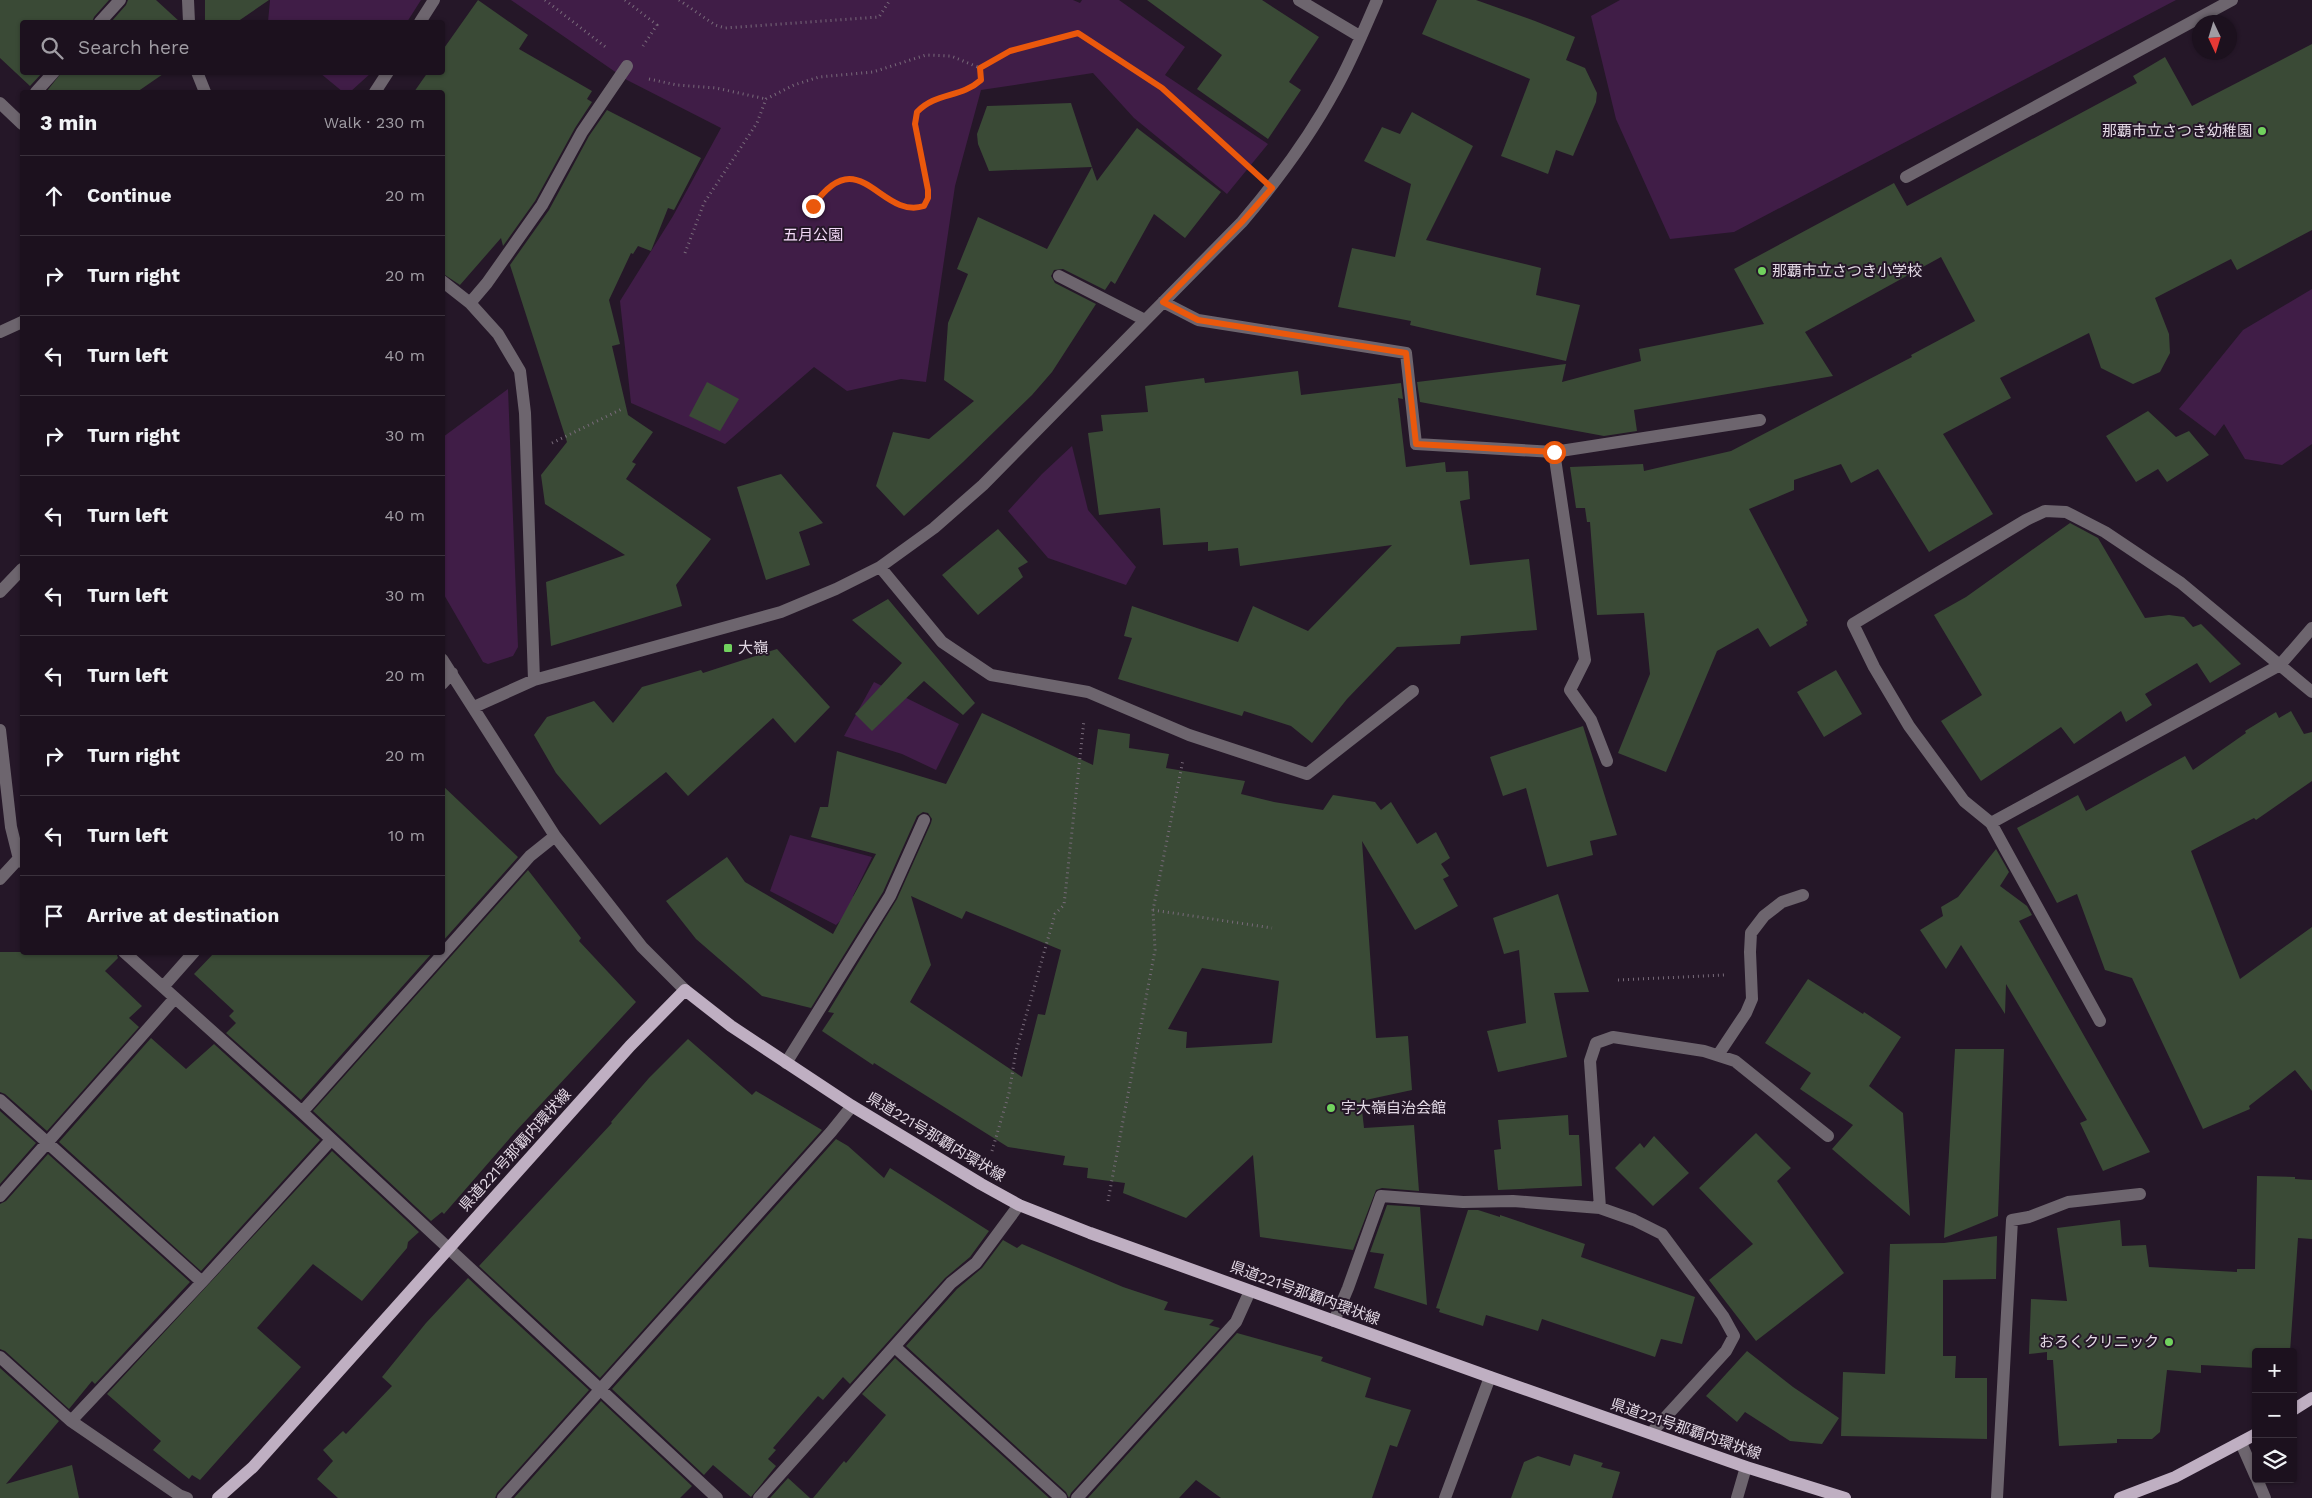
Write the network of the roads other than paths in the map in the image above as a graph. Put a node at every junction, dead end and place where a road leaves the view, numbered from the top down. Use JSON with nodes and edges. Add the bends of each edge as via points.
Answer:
{"nodes":[{"id":1,"x":120,"y":0,"type":"edge"},
{"id":2,"x":188,"y":0,"type":"edge"},
{"id":3,"x":434,"y":0,"type":"edge"},
{"id":4,"x":1299,"y":0,"type":"edge"},
{"id":5,"x":1377,"y":0,"type":"edge"},
{"id":6,"x":2232,"y":0,"type":"edge"},
{"id":7,"x":102,"y":20,"type":"edge"},
{"id":8,"x":189,"y":20,"type":"edge"},
{"id":9,"x":421,"y":20,"type":"edge"},
{"id":10,"x":1361,"y":37,"type":"junction"},
{"id":11,"x":627,"y":66,"type":"road end"},
{"id":12,"x":51,"y":75,"type":"edge"},
{"id":13,"x":198,"y":75,"type":"edge"},
{"id":14,"x":386,"y":75,"type":"edge"},
{"id":15,"x":38,"y":90,"type":"edge"},
{"id":16,"x":204,"y":90,"type":"edge"},
{"id":17,"x":376,"y":90,"type":"edge"},
{"id":18,"x":0,"y":103,"type":"edge"},
{"id":19,"x":20,"y":116,"type":"edge"},
{"id":20,"x":1906,"y":177,"type":"dead end"},
{"id":21,"x":1058,"y":276,"type":"dead end"},
{"id":22,"x":445,"y":283,"type":"edge"},
{"id":23,"x":1163,"y":302,"type":"junction"},
{"id":24,"x":470,"y":303,"type":"junction"},
{"id":25,"x":1145,"y":320,"type":"junction"},
{"id":26,"x":20,"y":323,"type":"edge"},
{"id":27,"x":0,"y":332,"type":"edge"},
{"id":28,"x":1760,"y":420,"type":"dead end"},
{"id":29,"x":1554,"y":452,"type":"junction"},
{"id":30,"x":880,"y":567,"type":"junction"},
{"id":31,"x":20,"y":571,"type":"edge"},
{"id":32,"x":0,"y":592,"type":"edge"},
{"id":33,"x":2312,"y":628,"type":"edge"},
{"id":34,"x":445,"y":663,"type":"edge"},
{"id":35,"x":2280,"y":665,"type":"junction"},
{"id":36,"x":452,"y":673,"type":"junction"},
{"id":37,"x":534,"y":680,"type":"junction"},
{"id":38,"x":445,"y":681,"type":"edge"},
{"id":39,"x":1413,"y":691,"type":"dead end"},
{"id":40,"x":2312,"y":692,"type":"edge"},
{"id":41,"x":474,"y":706,"type":"junction"},
{"id":42,"x":0,"y":730,"type":"edge"},
{"id":43,"x":1606,"y":760,"type":"dead end"},
{"id":44,"x":924,"y":820,"type":"dead end"},
{"id":45,"x":1991,"y":823,"type":"junction"},
{"id":46,"x":554,"y":836,"type":"junction"},
{"id":47,"x":20,"y":856,"type":"edge"},
{"id":48,"x":20,"y":860,"type":"edge"},
{"id":49,"x":0,"y":879,"type":"edge"},
{"id":50,"x":1803,"y":895,"type":"dead end"},
{"id":51,"x":445,"y":951,"type":"edge"},
{"id":52,"x":127,"y":955,"type":"edge"},
{"id":53,"x":191,"y":955,"type":"edge"},
{"id":54,"x":442,"y":955,"type":"edge"},
{"id":55,"x":163,"y":987,"type":"junction"},
{"id":56,"x":685,"y":990,"type":"junction"},
{"id":57,"x":175,"y":998,"type":"junction"},
{"id":58,"x":2100,"y":1021,"type":"dead end"},
{"id":59,"x":1718,"y":1055,"type":"junction"},
{"id":60,"x":786,"y":1063,"type":"junction"},
{"id":61,"x":0,"y":1100,"type":"edge"},
{"id":62,"x":852,"y":1106,"type":"junction"},
{"id":63,"x":302,"y":1112,"type":"junction"},
{"id":64,"x":1828,"y":1136,"type":"dead end"},
{"id":65,"x":330,"y":1141,"type":"junction"},
{"id":66,"x":48,"y":1143,"type":"junction"},
{"id":67,"x":2140,"y":1194,"type":"dead end"},
{"id":68,"x":0,"y":1196,"type":"edge"},
{"id":69,"x":1019,"y":1205,"type":"junction"},
{"id":70,"x":1600,"y":1208,"type":"junction"},
{"id":71,"x":448,"y":1249,"type":"junction"},
{"id":72,"x":202,"y":1282,"type":"junction"},
{"id":73,"x":1250,"y":1291,"type":"junction"},
{"id":74,"x":1334,"y":1321,"type":"junction"},
{"id":75,"x":896,"y":1347,"type":"junction"},
{"id":76,"x":0,"y":1357,"type":"edge"},
{"id":77,"x":1490,"y":1377,"type":"junction"},
{"id":78,"x":599,"y":1390,"type":"junction"},
{"id":79,"x":2312,"y":1398,"type":"edge"},
{"id":80,"x":2297,"y":1407,"type":"edge"},
{"id":81,"x":70,"y":1421,"type":"junction"},
{"id":82,"x":1651,"y":1433,"type":"junction"},
{"id":83,"x":2252,"y":1436,"type":"edge"},
{"id":84,"x":2241,"y":1443,"type":"junction"},
{"id":85,"x":1746,"y":1467,"type":"junction"},
{"id":86,"x":2252,"y":1469,"type":"edge"},
{"id":87,"x":2258,"y":1483,"type":"edge"},
{"id":88,"x":187,"y":1498,"type":"edge"},
{"id":89,"x":218,"y":1498,"type":"edge"},
{"id":90,"x":503,"y":1498,"type":"edge"},
{"id":91,"x":717,"y":1498,"type":"edge"},
{"id":92,"x":759,"y":1498,"type":"edge"},
{"id":93,"x":1061,"y":1498,"type":"edge"},
{"id":94,"x":1077,"y":1498,"type":"edge"},
{"id":95,"x":1445,"y":1498,"type":"edge"},
{"id":96,"x":1737,"y":1498,"type":"edge"},
{"id":97,"x":1845,"y":1498,"type":"edge"},
{"id":98,"x":1998,"y":1498,"type":"edge"},
{"id":99,"x":2120,"y":1498,"type":"edge"},
{"id":100,"x":2265,"y":1498,"type":"edge"}],
"edges":[{"from":1,"to":7,"type":"street"},
{"from":2,"to":8,"type":"street"},
{"from":3,"to":9,"type":"street"},
{"from":4,"to":10,"type":"street"},
{"from":5,"to":10,"type":"street"},
{"from":6,"to":20,"type":"street"},
{"from":10,"to":23,"type":"street","via":[[1335,90],[1272,188]]},
{"from":11,"to":24,"type":"street","via":[[582,132],[542,204]]},
{"from":12,"to":15,"type":"street"},
{"from":13,"to":16,"type":"street"},
{"from":14,"to":17,"type":"street"},
{"from":18,"to":19,"type":"street"},
{"from":21,"to":25,"type":"street"},
{"from":22,"to":24,"type":"street"},
{"from":23,"to":25,"type":"street"},
{"from":23,"to":29,"type":"street","via":[[1198,320],[1406,353],[1416,444]]},
{"from":24,"to":37,"type":"street","via":[[498,334],[520,371],[525,413]]},
{"from":25,"to":30,"type":"street","via":[[983,485],[934,528]]},
{"from":26,"to":27,"type":"street"},
{"from":28,"to":29,"type":"street"},
{"from":29,"to":43,"type":"street","via":[[1585,660],[1570,690],[1591,720]]},
{"from":30,"to":37,"type":"street","via":[[781,612]]},
{"from":30,"to":39,"type":"street","via":[[942,642],[991,675],[1088,692],[1189,736],[1307,774]]},
{"from":31,"to":32,"type":"street"},
{"from":33,"to":35,"type":"street"},
{"from":34,"to":36,"type":"street"},
{"from":35,"to":40,"type":"street"},
{"from":35,"to":45,"type":"street"},
{"from":35,"to":45,"type":"street","via":[[2180,583],[2105,532],[2066,512],[2045,511],[2026,520],[1853,624],[1909,726],[1964,800]]},
{"from":36,"to":38,"type":"street"},
{"from":36,"to":41,"type":"street"},
{"from":37,"to":41,"type":"street"},
{"from":41,"to":46,"type":"street"},
{"from":42,"to":47,"type":"street","via":[[11,827]]},
{"from":44,"to":60,"type":"street","via":[[890,896]]},
{"from":45,"to":58,"type":"street"},
{"from":46,"to":51,"type":"street","via":[[530,856]]},
{"from":46,"to":56,"type":"street","via":[[642,947]]},
{"from":48,"to":49,"type":"street"},
{"from":50,"to":59,"type":"street","via":[[1782,902],[1764,916],[1751,933],[1752,999]]},
{"from":52,"to":55,"type":"street"},
{"from":53,"to":55,"type":"street"},
{"from":54,"to":63,"type":"street"},
{"from":55,"to":57,"type":"street"},
{"from":56,"to":60,"type":"main road","name":"県道221号那覇内環状線"},
{"from":56,"to":71,"type":"main road","name":"県道221号那覇内環状線","via":[[664,1009]]},
{"from":57,"to":63,"type":"street"},
{"from":57,"to":66,"type":"street"},
{"from":59,"to":64,"type":"street","via":[[1735,1061]]},
{"from":59,"to":70,"type":"street","via":[[1613,1037],[1596,1043],[1590,1061]]},
{"from":60,"to":62,"type":"main road","name":"県道221号那覇内環状線"},
{"from":61,"to":66,"type":"street"},
{"from":62,"to":69,"type":"main road","name":"県道221号那覇内環状線"},
{"from":62,"to":78,"type":"street"},
{"from":63,"to":65,"type":"street"},
{"from":65,"to":71,"type":"street"},
{"from":65,"to":72,"type":"street"},
{"from":66,"to":68,"type":"street"},
{"from":66,"to":72,"type":"street"},
{"from":67,"to":98,"type":"street","via":[[2068,1202],[2012,1220]]},
{"from":69,"to":73,"type":"main road","name":"県道221号那覇内環状線"},
{"from":69,"to":75,"type":"street","via":[[976,1263],[951,1283]]},
{"from":70,"to":74,"type":"street","via":[[1381,1196]]},
{"from":70,"to":82,"type":"street","via":[[1662,1234],[1723,1316],[1734,1336],[1726,1351]]},
{"from":71,"to":78,"type":"street"},
{"from":71,"to":89,"type":"main road","name":"県道221号那覇内環状線","via":[[252,1467]]},
{"from":72,"to":81,"type":"street"},
{"from":73,"to":74,"type":"main road","name":"県道221号那覇内環状線"},
{"from":73,"to":94,"type":"street","via":[[1236,1322]]},
{"from":74,"to":77,"type":"main road","name":"県道221号那覇内環状線"},
{"from":75,"to":92,"type":"street"},
{"from":75,"to":93,"type":"street"},
{"from":76,"to":81,"type":"street"},
{"from":77,"to":82,"type":"main road","name":"県道221号那覇内環状線"},
{"from":77,"to":95,"type":"street"},
{"from":78,"to":90,"type":"street"},
{"from":78,"to":91,"type":"street"},
{"from":79,"to":80,"type":"main road"},
{"from":81,"to":88,"type":"street"},
{"from":82,"to":85,"type":"main road","name":"県道221号那覇内環状線"},
{"from":83,"to":84,"type":"main road"},
{"from":84,"to":86,"type":"street"},
{"from":84,"to":99,"type":"main road","via":[[2175,1477]]},
{"from":85,"to":96,"type":"street"},
{"from":85,"to":97,"type":"main road","name":"県道221号那覇内環状線"},
{"from":87,"to":100,"type":"street"}]}
